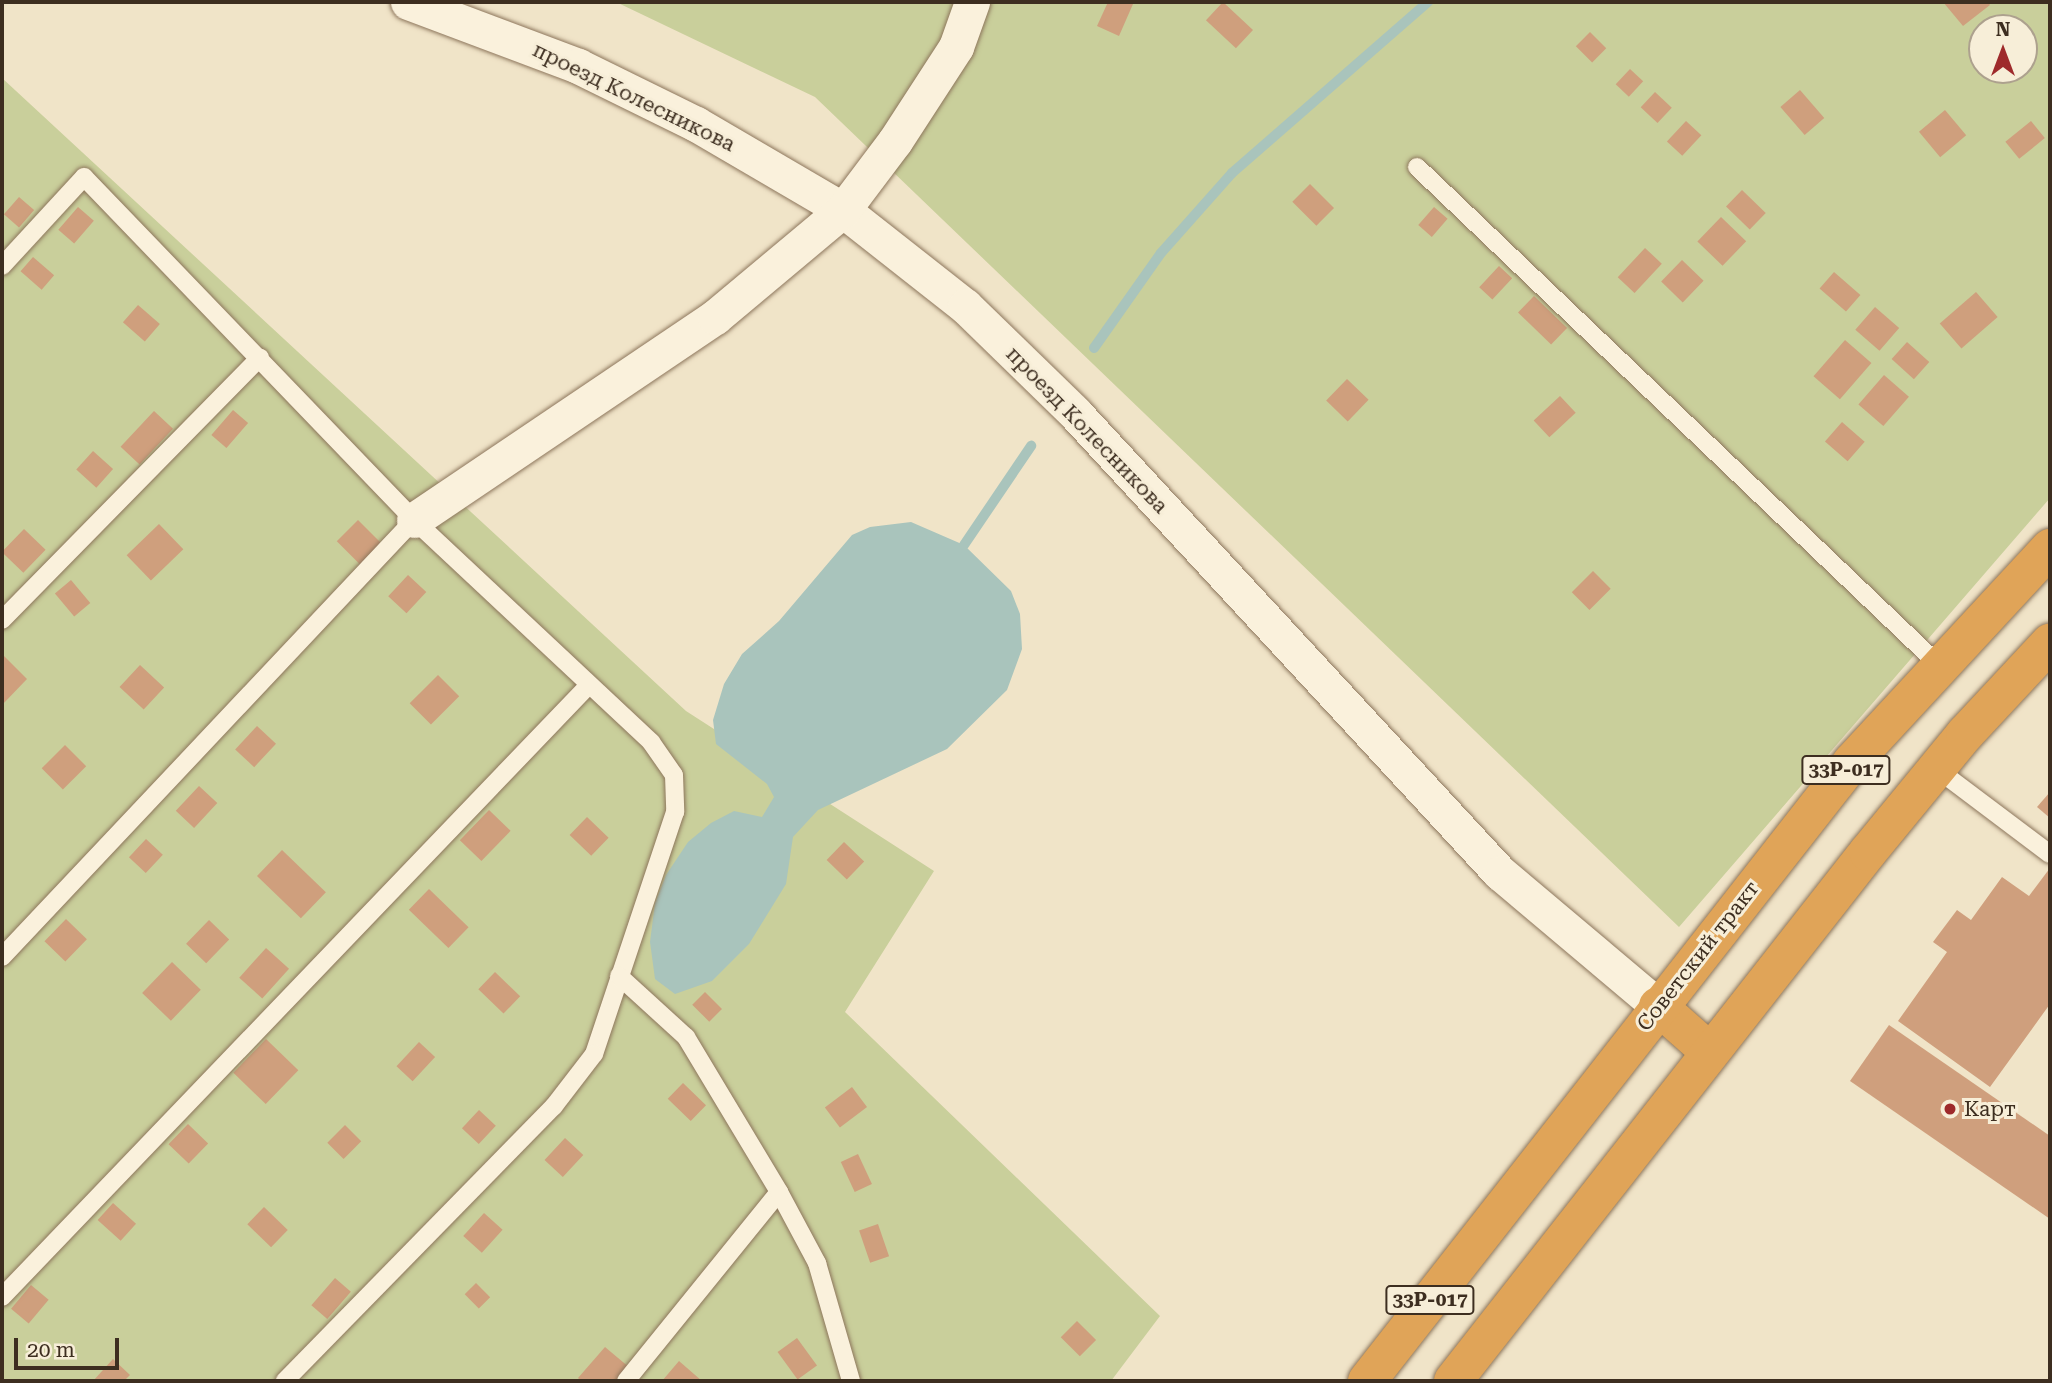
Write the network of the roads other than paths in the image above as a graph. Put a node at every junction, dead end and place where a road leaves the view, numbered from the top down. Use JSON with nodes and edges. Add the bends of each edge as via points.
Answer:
{"nodes":[{"id":1,"x":408,"y":2,"type":"edge"},
{"id":2,"x":972,"y":2,"type":"edge"},
{"id":3,"x":1416,"y":167,"type":"dead end"},
{"id":4,"x":843,"y":209,"type":"junction"},
{"id":5,"x":2,"y":266,"type":"edge"},
{"id":6,"x":260,"y":357,"type":"junction"},
{"id":7,"x":414,"y":520,"type":"junction"},
{"id":8,"x":2050,"y":548,"type":"edge"},
{"id":9,"x":2,"y":620,"type":"edge"},
{"id":10,"x":2050,"y":643,"type":"edge"},
{"id":11,"x":1941,"y":667,"type":"junction"},
{"id":12,"x":587,"y":687,"type":"junction"},
{"id":13,"x":1937,"y":769,"type":"junction"},
{"id":14,"x":2050,"y":854,"type":"edge"},
{"id":15,"x":2,"y":957,"type":"edge"},
{"id":16,"x":619,"y":976,"type":"junction"},
{"id":17,"x":1658,"y":1006,"type":"junction"},
{"id":18,"x":1710,"y":1052,"type":"junction"},
{"id":19,"x":779,"y":1192,"type":"junction"},
{"id":20,"x":2,"y":1297,"type":"edge"},
{"id":21,"x":285,"y":1381,"type":"edge"},
{"id":22,"x":626,"y":1381,"type":"edge"},
{"id":23,"x":851,"y":1381,"type":"edge"},
{"id":24,"x":1367,"y":1381,"type":"edge"},
{"id":25,"x":1452,"y":1381,"type":"edge"}],
"edges":[{"from":1,"to":4,"type":"street","name":"проезд Колесникова","via":[[590,72],[696,124]]},
{"from":2,"to":4,"type":"street","via":[[956,47],[895,141]]},
{"from":3,"to":11,"type":"lane"},
{"from":4,"to":7,"type":"street","via":[[715,317]]},
{"from":4,"to":17,"type":"street","name":"проезд Колесникова","via":[[965,306],[1074,412],[1500,873]]},
{"from":5,"to":6,"type":"lane","via":[[84,177]]},
{"from":6,"to":7,"type":"lane"},
{"from":6,"to":9,"type":"lane"},
{"from":7,"to":12,"type":"lane"},
{"from":7,"to":15,"type":"lane"},
{"from":8,"to":11,"type":"highway","name":"Советский тракт","number":"33Р-017"},
{"from":10,"to":13,"type":"highway","number":"33Р-017"},
{"from":11,"to":17,"type":"highway","name":"Советский тракт","number":"33Р-017","via":[[1852,762]]},
{"from":12,"to":16,"type":"lane","via":[[667,761],[677,790],[676,812]]},
{"from":12,"to":20,"type":"lane"},
{"from":13,"to":14,"type":"lane"},
{"from":13,"to":18,"type":"highway","number":"33Р-017"},
{"from":16,"to":19,"type":"lane","via":[[687,1037]]},
{"from":16,"to":21,"type":"lane","via":[[594,1054],[554,1106]]},
{"from":17,"to":18,"type":"highway"},
{"from":17,"to":24,"type":"highway","name":"Советский тракт","number":"33Р-017"},
{"from":18,"to":25,"type":"highway","number":"33Р-017"},
{"from":19,"to":22,"type":"lane"},
{"from":19,"to":23,"type":"lane","via":[[817,1263]]}]}
